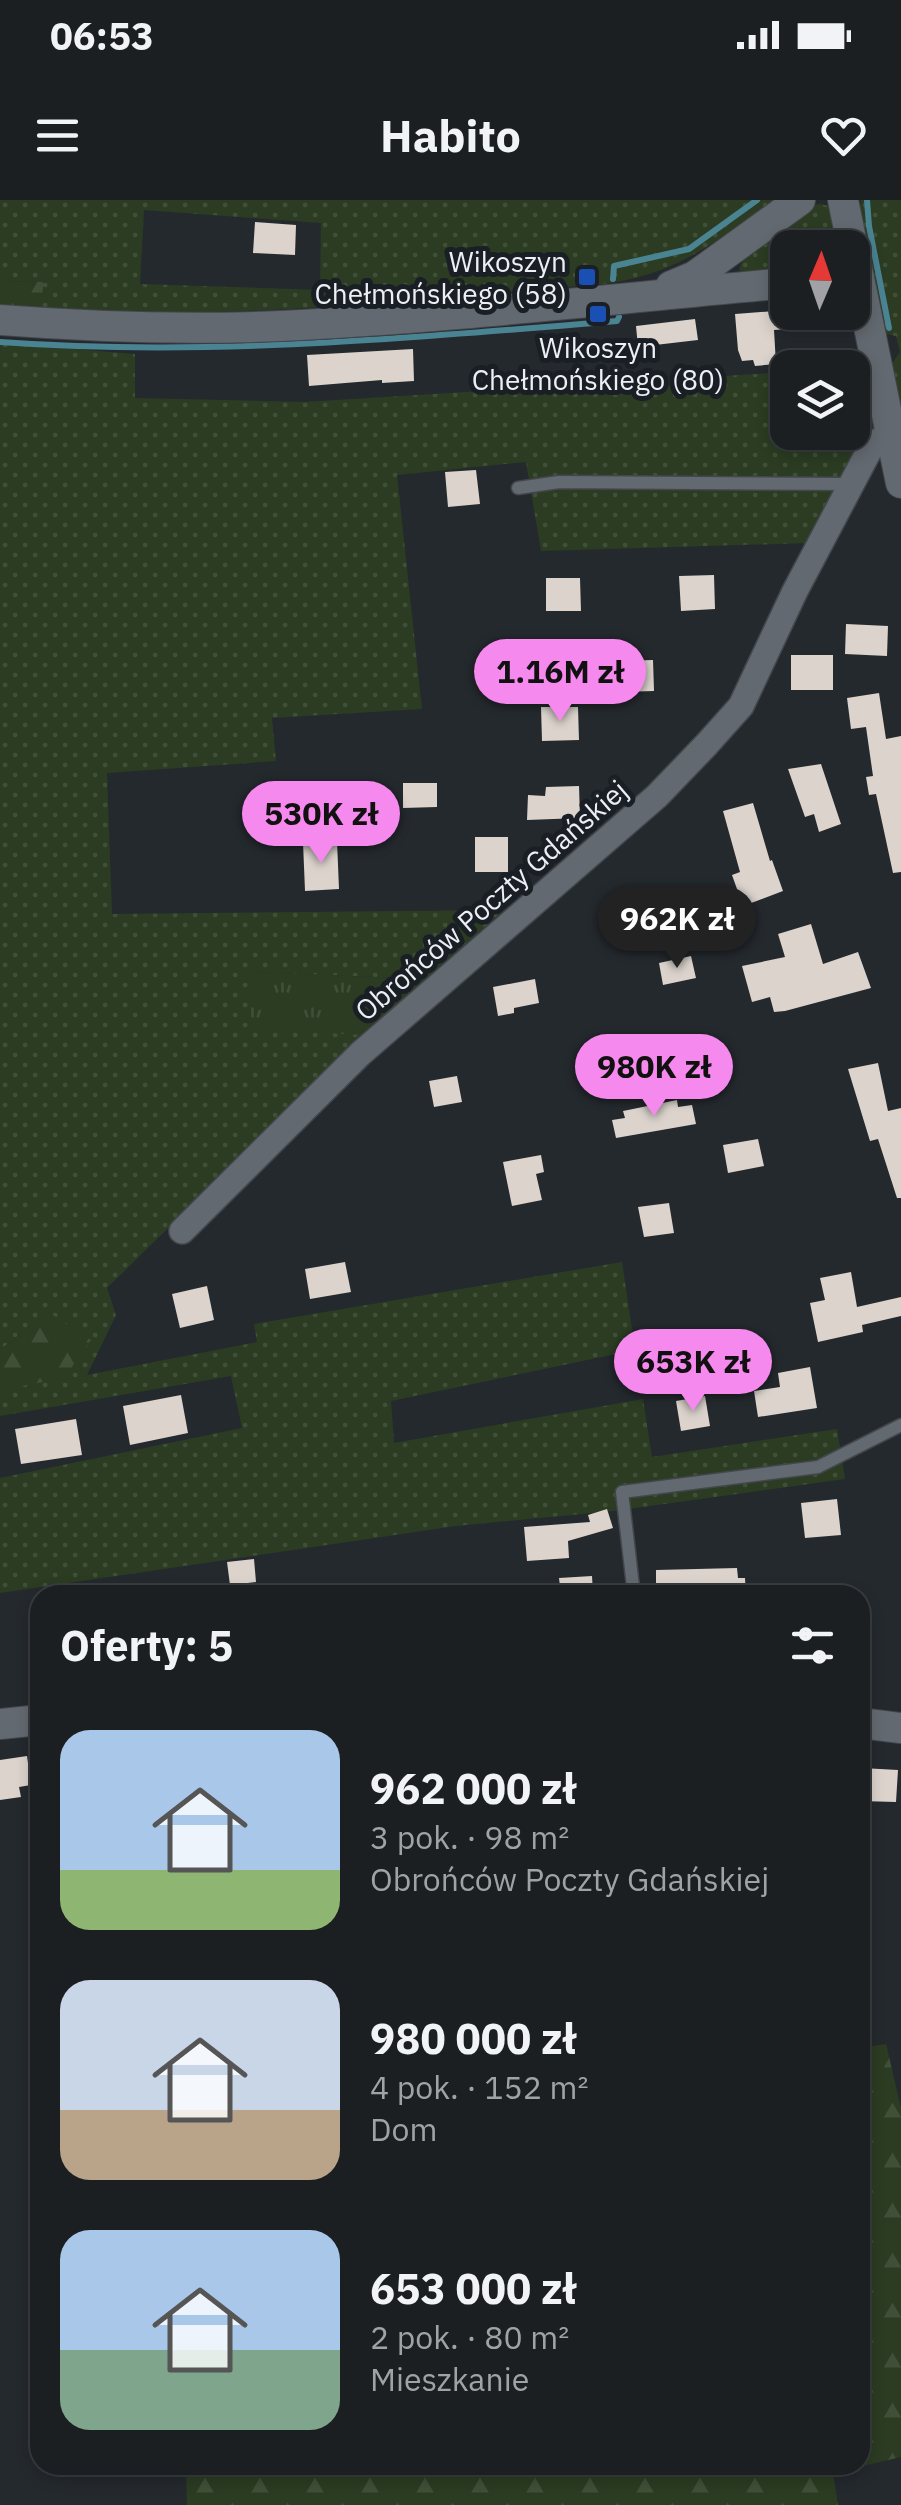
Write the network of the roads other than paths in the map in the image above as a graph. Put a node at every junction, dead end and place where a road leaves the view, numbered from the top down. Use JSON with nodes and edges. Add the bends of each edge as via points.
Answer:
{"nodes":[{"id":1,"x":800,"y":200,"type":"edge"},
{"id":2,"x":844,"y":200,"type":"edge"},
{"id":3,"x":849,"y":230,"type":"edge"},
{"id":4,"x":770,"y":285,"type":"edge"},
{"id":5,"x":634,"y":296,"type":"junction"},
{"id":6,"x":0,"y":320,"type":"edge"},
{"id":7,"x":868,"y":330,"type":"edge"},
{"id":8,"x":892,"y":436,"type":"junction"},
{"id":9,"x":901,"y":483,"type":"edge"},
{"id":10,"x":851,"y":484,"type":"junction"},
{"id":11,"x":518,"y":488,"type":"dead end"},
{"id":12,"x":182,"y":1231,"type":"dead end"},
{"id":13,"x":901,"y":1425,"type":"edge"},
{"id":14,"x":633,"y":1585,"type":"edge"},
{"id":15,"x":30,"y":1721,"type":"edge"},
{"id":16,"x":0,"y":1724,"type":"edge"},
{"id":17,"x":870,"y":1724,"type":"edge"},
{"id":18,"x":901,"y":1728,"type":"edge"}],
"edges":[{"from":1,"to":5,"type":"street","via":[[695,276]]},
{"from":2,"to":3,"type":"street"},
{"from":4,"to":5,"type":"street"},
{"from":5,"to":6,"type":"street","via":[[278,326]]},
{"from":7,"to":8,"type":"street"},
{"from":8,"to":9,"type":"street"},
{"from":8,"to":10,"type":"street","name":"Obrońców Poczty Gdańskiej","via":[[870,449]]},
{"from":10,"to":11,"type":"lane","via":[[594,482]]},
{"from":10,"to":12,"type":"street","name":"Obrońców Poczty Gdańskiej","via":[[747,694],[707,744],[657,796],[360,1054]]},
{"from":13,"to":14,"type":"lane","via":[[818,1468],[622,1492]]},
{"from":15,"to":16,"type":"street"},
{"from":17,"to":18,"type":"street"}]}
